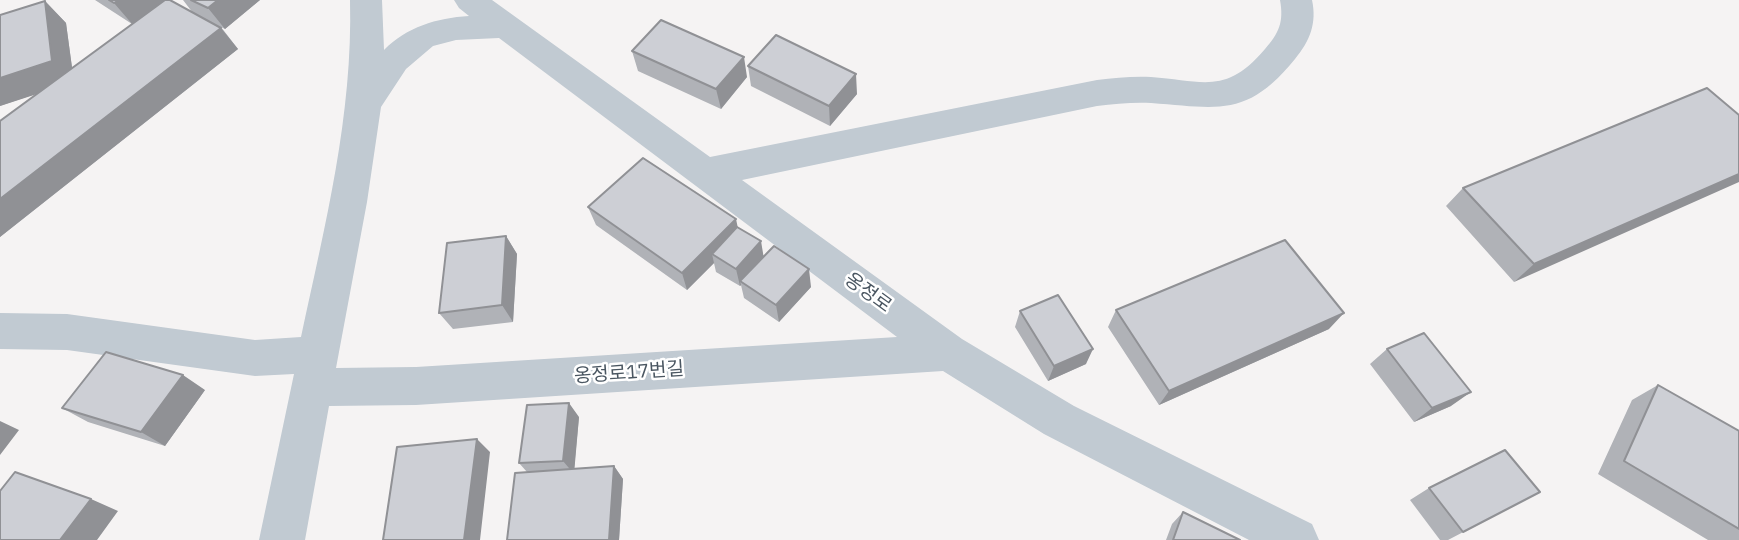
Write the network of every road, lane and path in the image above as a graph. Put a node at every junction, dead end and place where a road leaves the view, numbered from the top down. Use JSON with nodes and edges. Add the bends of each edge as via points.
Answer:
{"nodes":[{"id":1,"x":366,"y":0,"type":"edge"},
{"id":2,"x":470,"y":0,"type":"edge"},
{"id":3,"x":1296,"y":0,"type":"edge"},
{"id":4,"x":506,"y":26,"type":"junction"},
{"id":5,"x":364,"y":105,"type":"junction"},
{"id":6,"x":704,"y":173,"type":"junction"},
{"id":7,"x":0,"y":331,"type":"edge"},
{"id":8,"x":948,"y":352,"type":"junction"},
{"id":9,"x":315,"y":371,"type":"junction"},
{"id":10,"x":282,"y":540,"type":"edge"},
{"id":11,"x":1296,"y":540,"type":"edge"}],
"edges":[{"from":1,"to":5,"type":"street"},
{"from":2,"to":4,"type":"street","name":"옹정로"},
{"from":3,"to":6,"type":"street","via":[[1299,27],[1294,38],[1259,76],[1227,93],[1097,93]]},
{"from":4,"to":5,"type":"street","via":[[454,27],[428,33],[404,47],[387,65]]},
{"from":4,"to":6,"type":"street","name":"옹정로"},
{"from":5,"to":9,"type":"street"},
{"from":6,"to":8,"type":"street","name":"옹정로"},
{"from":7,"to":9,"type":"street","name":"옹정로17번길","via":[[67,332],[255,358]]},
{"from":8,"to":9,"type":"street","name":"옹정로17번길","via":[[416,386]]},
{"from":8,"to":11,"type":"street","name":"옹정로","via":[[1059,419]]},
{"from":9,"to":10,"type":"street"}]}
